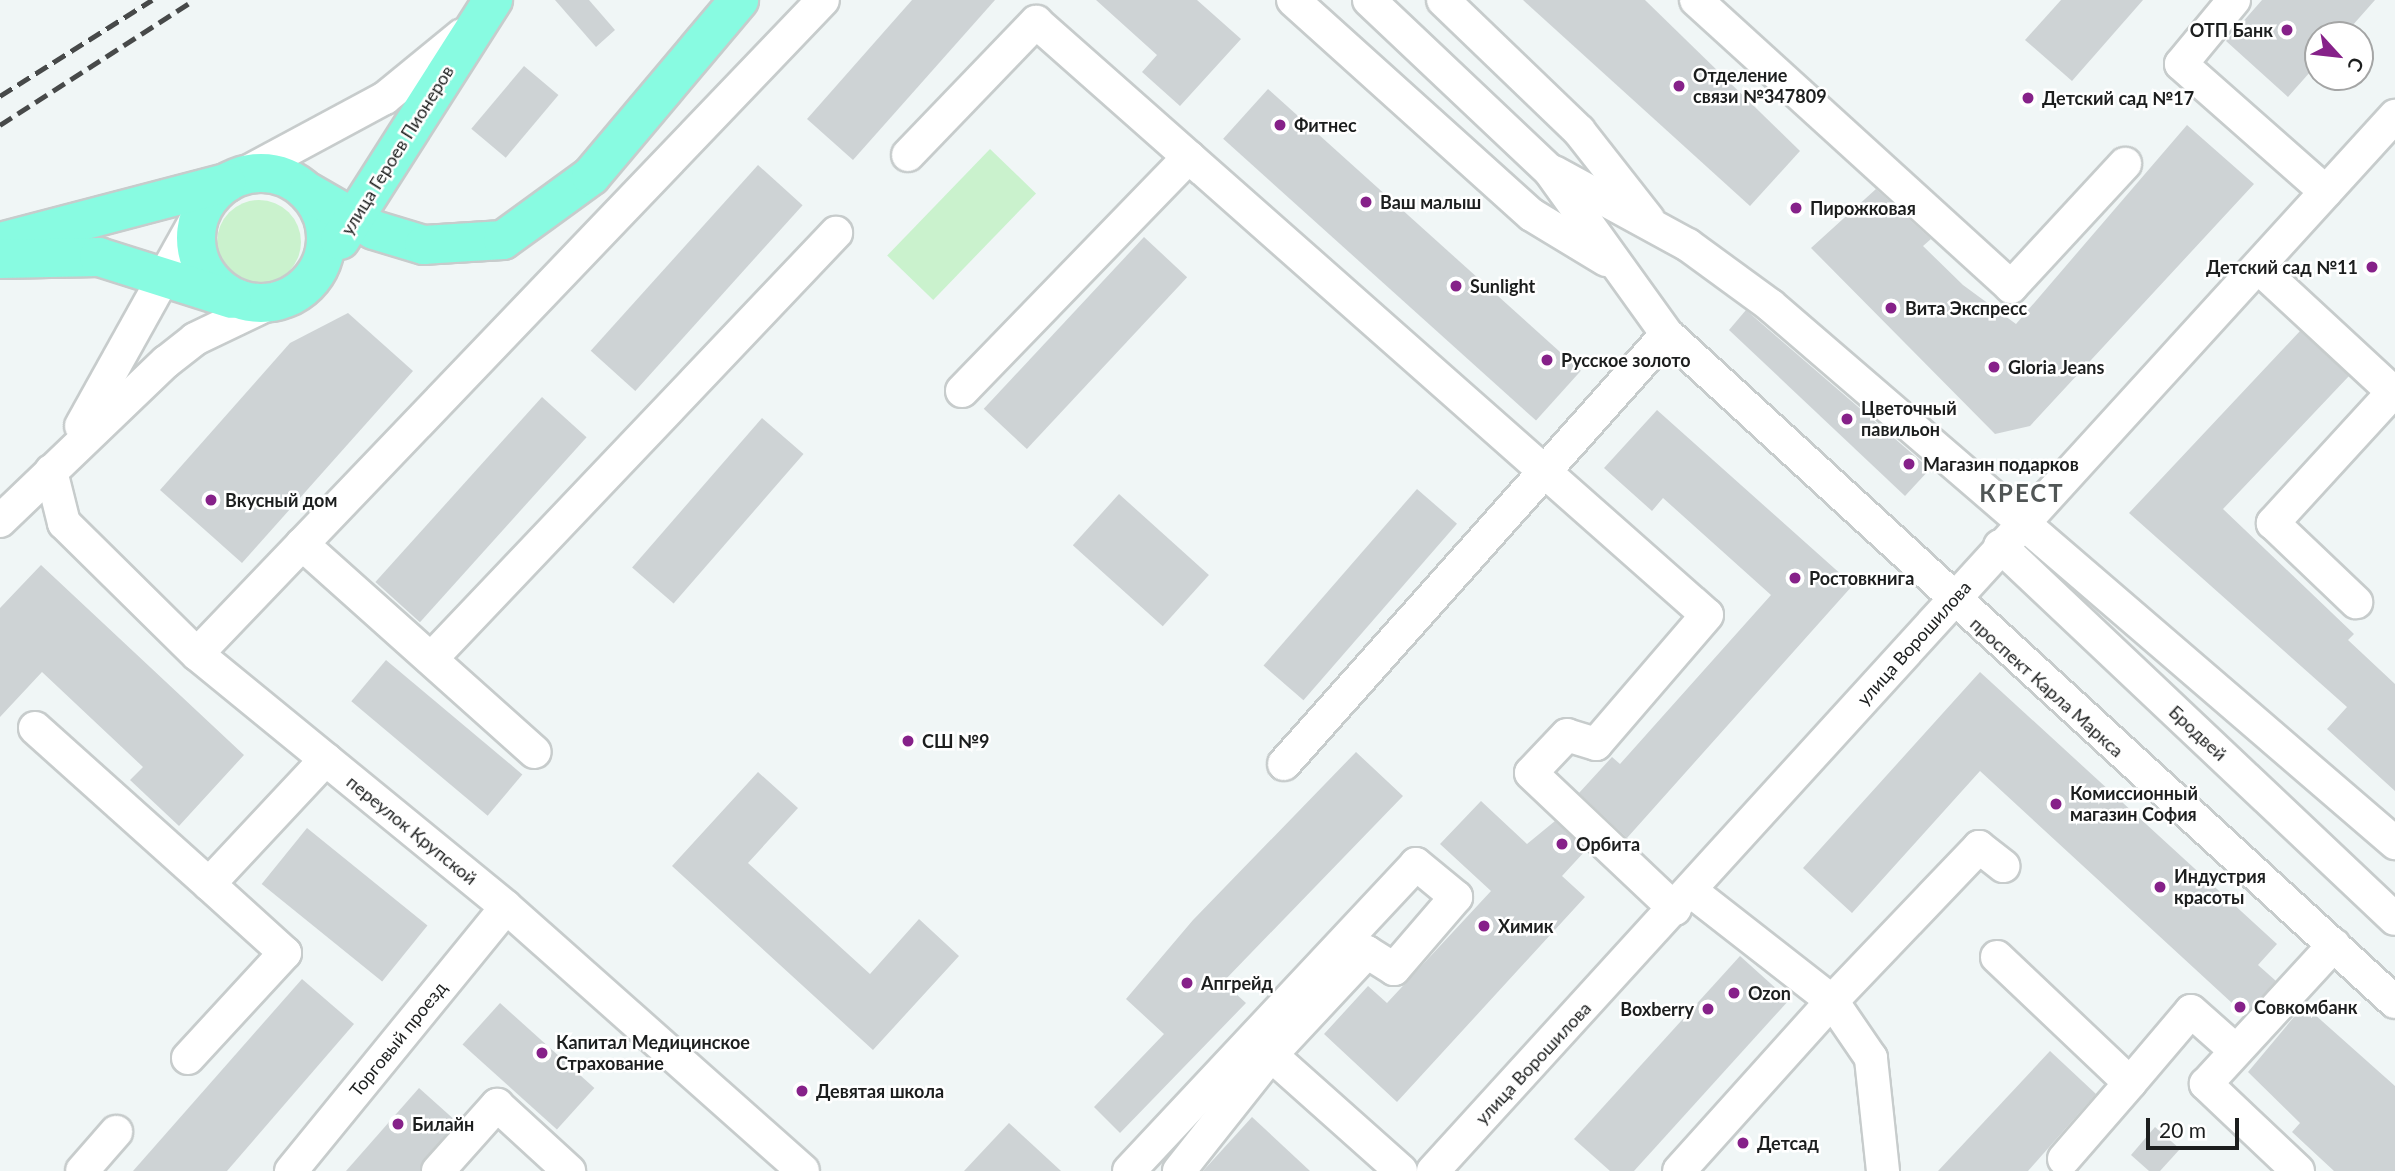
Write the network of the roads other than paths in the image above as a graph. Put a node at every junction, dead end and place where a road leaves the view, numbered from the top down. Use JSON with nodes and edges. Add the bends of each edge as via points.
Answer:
{"nodes":[{"id":1,"x":739,"y":0,"type":"edge"},
{"id":2,"x":823,"y":0,"type":"edge"},
{"id":3,"x":1293,"y":0,"type":"edge"},
{"id":4,"x":1369,"y":0,"type":"edge"},
{"id":5,"x":1443,"y":0,"type":"edge"},
{"id":6,"x":1696,"y":0,"type":"edge"},
{"id":7,"x":2234,"y":0,"type":"edge"},
{"id":8,"x":483,"y":12,"type":"edge"},
{"id":9,"x":2395,"y":116,"type":"edge"},
{"id":10,"x":908,"y":155,"type":"dead end"},
{"id":11,"x":1189,"y":157,"type":"junction"},
{"id":12,"x":2125,"y":164,"type":"dead end"},
{"id":13,"x":1549,"y":170,"type":"junction"},
{"id":14,"x":222,"y":189,"type":"junction"},
{"id":15,"x":308,"y":192,"type":"junction"},
{"id":16,"x":2326,"y":192,"type":"junction"},
{"id":17,"x":353,"y":219,"type":"junction"},
{"id":18,"x":1650,"y":223,"type":"junction"},
{"id":19,"x":836,"y":233,"type":"dead end"},
{"id":20,"x":0,"y":242,"type":"edge"},
{"id":21,"x":0,"y":259,"type":"edge"},
{"id":22,"x":1611,"y":262,"type":"junction"},
{"id":23,"x":2259,"y":268,"type":"junction"},
{"id":24,"x":316,"y":274,"type":"junction"},
{"id":25,"x":164,"y":278,"type":"junction"},
{"id":26,"x":252,"y":302,"type":"junction"},
{"id":27,"x":1667,"y":334,"type":"junction"},
{"id":28,"x":962,"y":391,"type":"dead end"},
{"id":29,"x":1543,"y":470,"type":"junction"},
{"id":30,"x":51,"y":471,"type":"junction"},
{"id":31,"x":0,"y":521,"type":"edge"},
{"id":32,"x":2023,"y":523,"type":"junction"},
{"id":33,"x":302,"y":544,"type":"junction"},
{"id":34,"x":2000,"y":546,"type":"junction"},
{"id":35,"x":1952,"y":602,"type":"junction"},
{"id":36,"x":2356,"y":602,"type":"dead end"},
{"id":37,"x":197,"y":653,"type":"junction"},
{"id":38,"x":431,"y":659,"type":"junction"},
{"id":39,"x":35,"y":728,"type":"dead end"},
{"id":40,"x":535,"y":752,"type":"dead end"},
{"id":41,"x":326,"y":759,"type":"junction"},
{"id":42,"x":1284,"y":764,"type":"dead end"},
{"id":43,"x":2395,"y":843,"type":"edge"},
{"id":44,"x":2003,"y":866,"type":"dead end"},
{"id":45,"x":209,"y":884,"type":"junction"},
{"id":46,"x":1683,"y":900,"type":"junction"},
{"id":47,"x":506,"y":907,"type":"junction"},
{"id":48,"x":2395,"y":919,"type":"edge"},
{"id":49,"x":2334,"y":945,"type":"junction"},
{"id":50,"x":1997,"y":957,"type":"dead end"},
{"id":51,"x":1832,"y":1001,"type":"junction"},
{"id":52,"x":2395,"y":1002,"type":"edge"},
{"id":53,"x":2235,"y":1051,"type":"junction"},
{"id":54,"x":1271,"y":1055,"type":"junction"},
{"id":55,"x":188,"y":1058,"type":"dead end"},
{"id":56,"x":2130,"y":1083,"type":"junction"},
{"id":57,"x":116,"y":1132,"type":"dead end"},
{"id":58,"x":2064,"y":1159,"type":"dead end"},
{"id":59,"x":82,"y":1171,"type":"edge"},
{"id":60,"x":290,"y":1171,"type":"edge"},
{"id":61,"x":438,"y":1171,"type":"edge"},
{"id":62,"x":569,"y":1171,"type":"edge"},
{"id":63,"x":803,"y":1171,"type":"edge"},
{"id":64,"x":1129,"y":1171,"type":"edge"},
{"id":65,"x":1179,"y":1171,"type":"edge"},
{"id":66,"x":1401,"y":1171,"type":"edge"},
{"id":67,"x":1433,"y":1171,"type":"edge"},
{"id":68,"x":1679,"y":1171,"type":"edge"},
{"id":69,"x":1883,"y":1171,"type":"edge"},
{"id":70,"x":2298,"y":1171,"type":"edge"}],
"edges":[{"from":1,"to":17,"type":"main road","via":[[592,176],[503,240],[425,245]]},
{"from":2,"to":33,"type":"street"},
{"from":3,"to":22,"type":"street","via":[[1532,215]]},
{"from":4,"to":13,"type":"street","name":"проспект Карла Маркса"},
{"from":5,"to":18,"type":"street","via":[[1579,131]]},
{"from":6,"to":12,"type":"street","via":[[2011,287]]},
{"from":7,"to":16,"type":"street","via":[[2181,64]]},
{"from":8,"to":14,"type":"street","name":"улица Героев Пионеров","via":[[385,98]]},
{"from":8,"to":17,"type":"main road","name":"улица Героев Пионеров"},
{"from":9,"to":16,"type":"street","name":"улица Ворошилова"},
{"from":10,"to":11,"type":"street","via":[[1036,22]]},
{"from":11,"to":28,"type":"street"},
{"from":11,"to":29,"type":"street"},
{"from":13,"to":18,"type":"street","name":"проспект Карла Маркса"},
{"from":13,"to":22,"type":"street","name":"проспект Карла Маркса"},
{"from":14,"to":15,"type":"main road","via":[[276,174]]},
{"from":14,"to":20,"type":"main road","name":"улица Героев Пионеров"},
{"from":14,"to":25,"type":"street"},
{"from":14,"to":26,"type":"main road","via":[[195,238],[202,269]]},
{"from":15,"to":17,"type":"main road"},
{"from":15,"to":24,"type":"main road","via":[[326,232]]},
{"from":16,"to":23,"type":"street","name":"улица Ворошилова"},
{"from":17,"to":24,"type":"main road","name":"улица Героев Пионеров"},
{"from":18,"to":32,"type":"street","name":"проспект Карла Маркса","via":[[1770,306]]},
{"from":19,"to":38,"type":"street"},
{"from":21,"to":25,"type":"main road","via":[[99,257]]},
{"from":22,"to":27,"type":"street","name":"проспект Карла Маркса"},
{"from":23,"to":32,"type":"street","name":"улица Ворошилова"},
{"from":23,"to":36,"type":"street","via":[[2393,392],[2273,523]]},
{"from":24,"to":26,"type":"main road","via":[[295,294]]},
{"from":25,"to":26,"type":"main road"},
{"from":25,"to":30,"type":"street"},
{"from":26,"to":30,"type":"street","via":[[181,350]]},
{"from":27,"to":29,"type":"street"},
{"from":27,"to":35,"type":"street","name":"проспект Карла Маркса"},
{"from":29,"to":42,"type":"street"},
{"from":29,"to":46,"type":"street","via":[[1707,615],[1595,744],[1567,735],[1531,773]]},
{"from":30,"to":31,"type":"street"},
{"from":30,"to":37,"type":"street","name":"переулок Крупской","via":[[64,523]]},
{"from":32,"to":34,"type":"street","name":"улица Ворошилова"},
{"from":32,"to":43,"type":"street","name":"проспект Карла Маркса"},
{"from":33,"to":37,"type":"street"},
{"from":33,"to":38,"type":"street"},
{"from":34,"to":35,"type":"street","name":"улица Ворошилова"},
{"from":34,"to":48,"type":"street","name":"Бродвей"},
{"from":35,"to":46,"type":"street","name":"улица Ворошилова"},
{"from":35,"to":49,"type":"street","name":"проспект Карла Маркса"},
{"from":37,"to":41,"type":"street","name":"переулок Крупской"},
{"from":38,"to":40,"type":"street"},
{"from":39,"to":45,"type":"street"},
{"from":41,"to":45,"type":"street"},
{"from":41,"to":47,"type":"street","name":"переулок Крупской"},
{"from":44,"to":51,"type":"street","via":[[1979,847]]},
{"from":45,"to":55,"type":"street","via":[[285,953]]},
{"from":46,"to":51,"type":"street"},
{"from":46,"to":67,"type":"street","name":"улица Ворошилова"},
{"from":47,"to":60,"type":"street","name":"Торговый проезд"},
{"from":47,"to":63,"type":"street","name":"переулок Крупской"},
{"from":49,"to":52,"type":"street","name":"проспект Карла Маркса"},
{"from":49,"to":53,"type":"street"},
{"from":50,"to":56,"type":"street"},
{"from":51,"to":68,"type":"street"},
{"from":51,"to":69,"type":"street","via":[[1871,1058]]},
{"from":53,"to":56,"type":"street","via":[[2192,1011]]},
{"from":53,"to":70,"type":"street","via":[[2206,1084]]},
{"from":54,"to":64,"type":"street","via":[[1367,952],[1394,969],[1456,897],[1416,863]]},
{"from":54,"to":65,"type":"street"},
{"from":54,"to":66,"type":"street"},
{"from":56,"to":58,"type":"street"},
{"from":57,"to":59,"type":"street"},
{"from":61,"to":62,"type":"street","via":[[497,1105]]}]}
